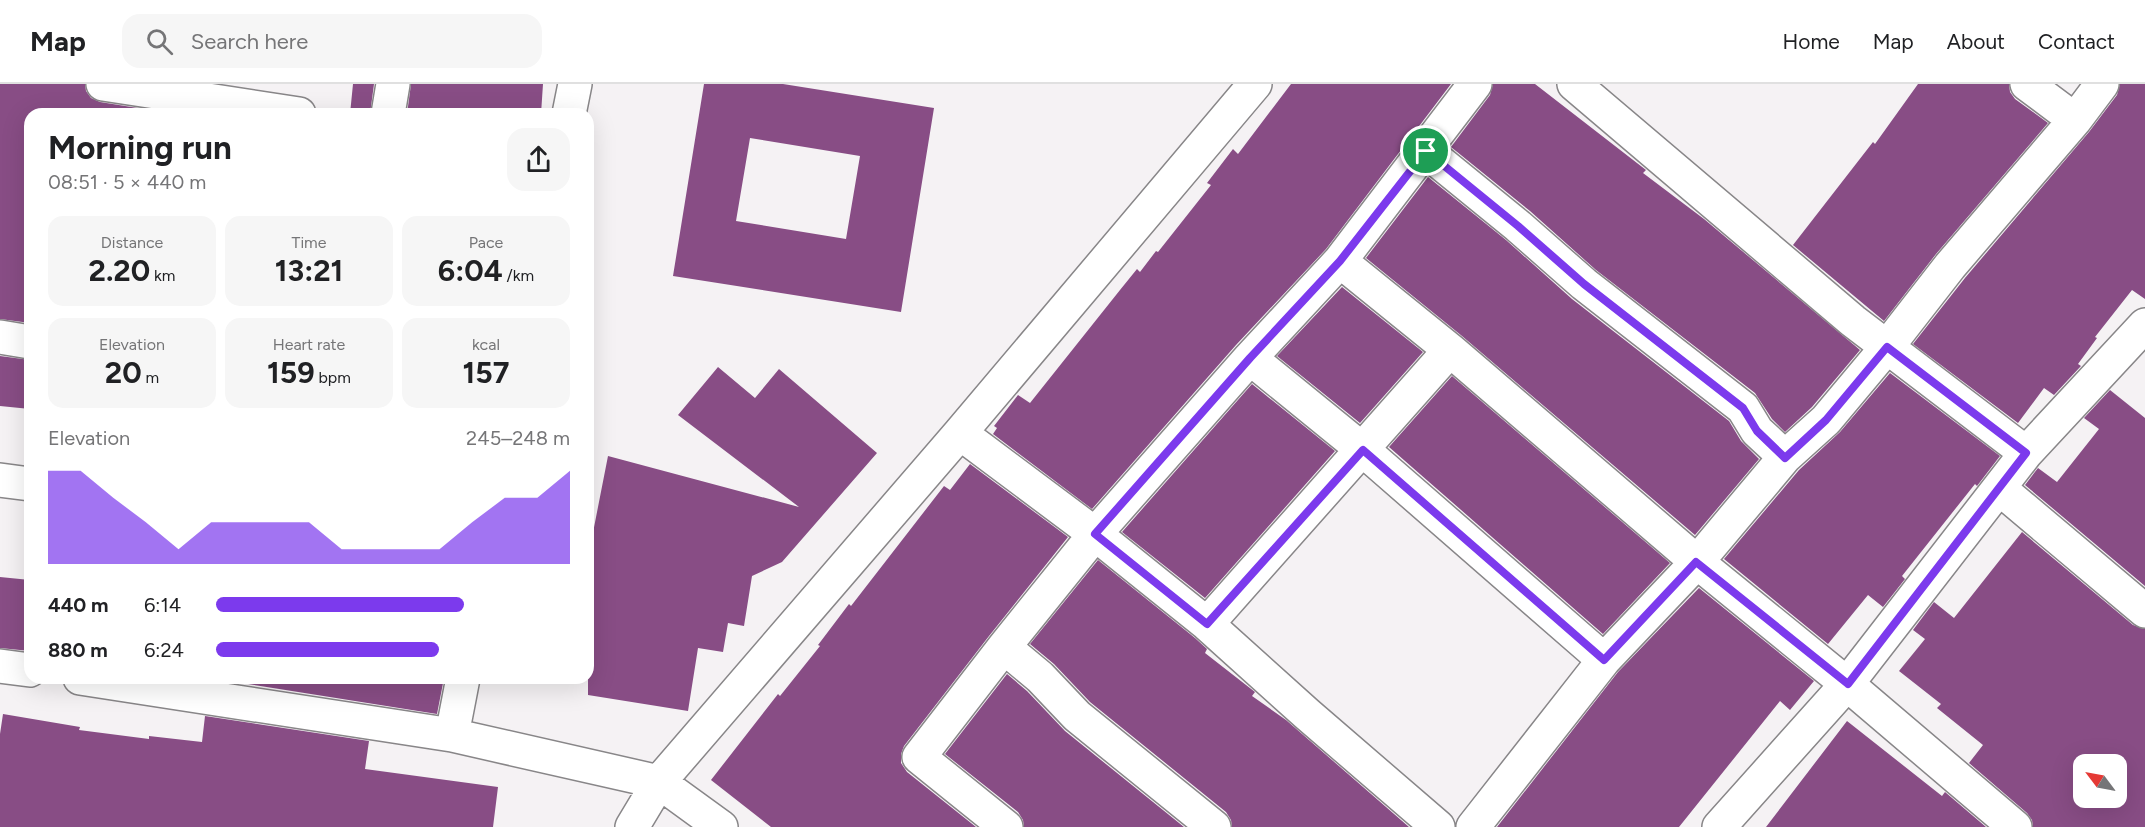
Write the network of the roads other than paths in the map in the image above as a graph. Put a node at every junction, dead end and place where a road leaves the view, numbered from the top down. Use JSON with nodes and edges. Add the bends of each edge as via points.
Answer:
{"nodes":[{"id":1,"x":103,"y":84,"type":"edge"},
{"id":2,"x":393,"y":84,"type":"edge"},
{"id":3,"x":575,"y":84,"type":"edge"},
{"id":4,"x":1255,"y":84,"type":"edge"},
{"id":5,"x":1475,"y":84,"type":"edge"},
{"id":6,"x":1574,"y":84,"type":"edge"},
{"id":7,"x":2027,"y":84,"type":"edge"},
{"id":8,"x":2102,"y":84,"type":"edge"},
{"id":9,"x":260,"y":108,"type":"edge"},
{"id":10,"x":389,"y":108,"type":"edge"},
{"id":11,"x":570,"y":108,"type":"edge"},
{"id":12,"x":2075,"y":120,"type":"junction"},
{"id":13,"x":1426,"y":151,"type":"junction"},
{"id":14,"x":1340,"y":261,"type":"junction"},
{"id":15,"x":2145,"y":325,"type":"edge"},
{"id":16,"x":0,"y":337,"type":"edge"},
{"id":17,"x":24,"y":341,"type":"edge"},
{"id":18,"x":1887,"y":347,"type":"junction"},
{"id":19,"x":1450,"y":350,"type":"junction"},
{"id":20,"x":1250,"y":358,"type":"junction"},
{"id":21,"x":960,"y":433,"type":"junction"},
{"id":22,"x":1363,"y":450,"type":"junction"},
{"id":23,"x":2026,"y":453,"type":"junction"},
{"id":24,"x":1785,"y":458,"type":"junction"},
{"id":25,"x":0,"y":480,"type":"edge"},
{"id":26,"x":24,"y":483,"type":"edge"},
{"id":27,"x":1999,"y":488,"type":"junction"},
{"id":28,"x":1095,"y":534,"type":"junction"},
{"id":29,"x":1696,"y":562,"type":"junction"},
{"id":30,"x":2145,"y":611,"type":"edge"},
{"id":31,"x":1207,"y":624,"type":"junction"},
{"id":32,"x":1004,"y":647,"type":"junction"},
{"id":33,"x":1604,"y":660,"type":"junction"},
{"id":34,"x":0,"y":666,"type":"edge"},
{"id":35,"x":24,"y":669,"type":"edge"},
{"id":36,"x":119,"y":684,"type":"edge"},
{"id":37,"x":462,"y":684,"type":"edge"},
{"id":38,"x":1848,"y":684,"type":"junction"},
{"id":39,"x":452,"y":735,"type":"junction"},
{"id":40,"x":659,"y":782,"type":"junction"},
{"id":41,"x":632,"y":827,"type":"edge"},
{"id":42,"x":721,"y":827,"type":"edge"},
{"id":43,"x":1006,"y":827,"type":"edge"},
{"id":44,"x":1214,"y":827,"type":"edge"},
{"id":45,"x":1438,"y":827,"type":"edge"},
{"id":46,"x":1473,"y":827,"type":"edge"},
{"id":47,"x":1719,"y":827,"type":"edge"},
{"id":48,"x":2015,"y":827,"type":"edge"}],
"edges":[{"from":1,"to":9,"type":"street"},
{"from":2,"to":10,"type":"street"},
{"from":3,"to":11,"type":"street"},
{"from":4,"to":21,"type":"street"},
{"from":5,"to":13,"type":"street"},
{"from":6,"to":18,"type":"street"},
{"from":7,"to":12,"type":"street"},
{"from":8,"to":12,"type":"street"},
{"from":12,"to":18,"type":"street","via":[[1950,266]]},
{"from":13,"to":14,"type":"street"},
{"from":13,"to":24,"type":"street","via":[[1584,284],[1743,408],[1757,431]]},
{"from":14,"to":19,"type":"street"},
{"from":14,"to":20,"type":"street"},
{"from":15,"to":23,"type":"street"},
{"from":16,"to":17,"type":"street"},
{"from":18,"to":23,"type":"street"},
{"from":18,"to":24,"type":"street","via":[[1826,420]]},
{"from":19,"to":22,"type":"street"},
{"from":19,"to":29,"type":"street"},
{"from":20,"to":22,"type":"street"},
{"from":20,"to":28,"type":"street"},
{"from":21,"to":28,"type":"street"},
{"from":21,"to":40,"type":"street"},
{"from":22,"to":31,"type":"street"},
{"from":22,"to":33,"type":"street"},
{"from":23,"to":27,"type":"street"},
{"from":24,"to":29,"type":"street"},
{"from":25,"to":26,"type":"street"},
{"from":27,"to":30,"type":"street"},
{"from":27,"to":38,"type":"street"},
{"from":28,"to":31,"type":"street"},
{"from":28,"to":32,"type":"street"},
{"from":29,"to":33,"type":"street"},
{"from":29,"to":38,"type":"street"},
{"from":31,"to":45,"type":"street"},
{"from":32,"to":43,"type":"street","via":[[919,757]]},
{"from":32,"to":44,"type":"street","via":[[1040,676],[1077,716]]},
{"from":33,"to":46,"type":"street"},
{"from":34,"to":35,"type":"street"},
{"from":36,"to":39,"type":"street"},
{"from":37,"to":39,"type":"street"},
{"from":38,"to":47,"type":"street"},
{"from":38,"to":48,"type":"street"},
{"from":39,"to":40,"type":"street"},
{"from":40,"to":41,"type":"street"},
{"from":40,"to":42,"type":"street"}]}
